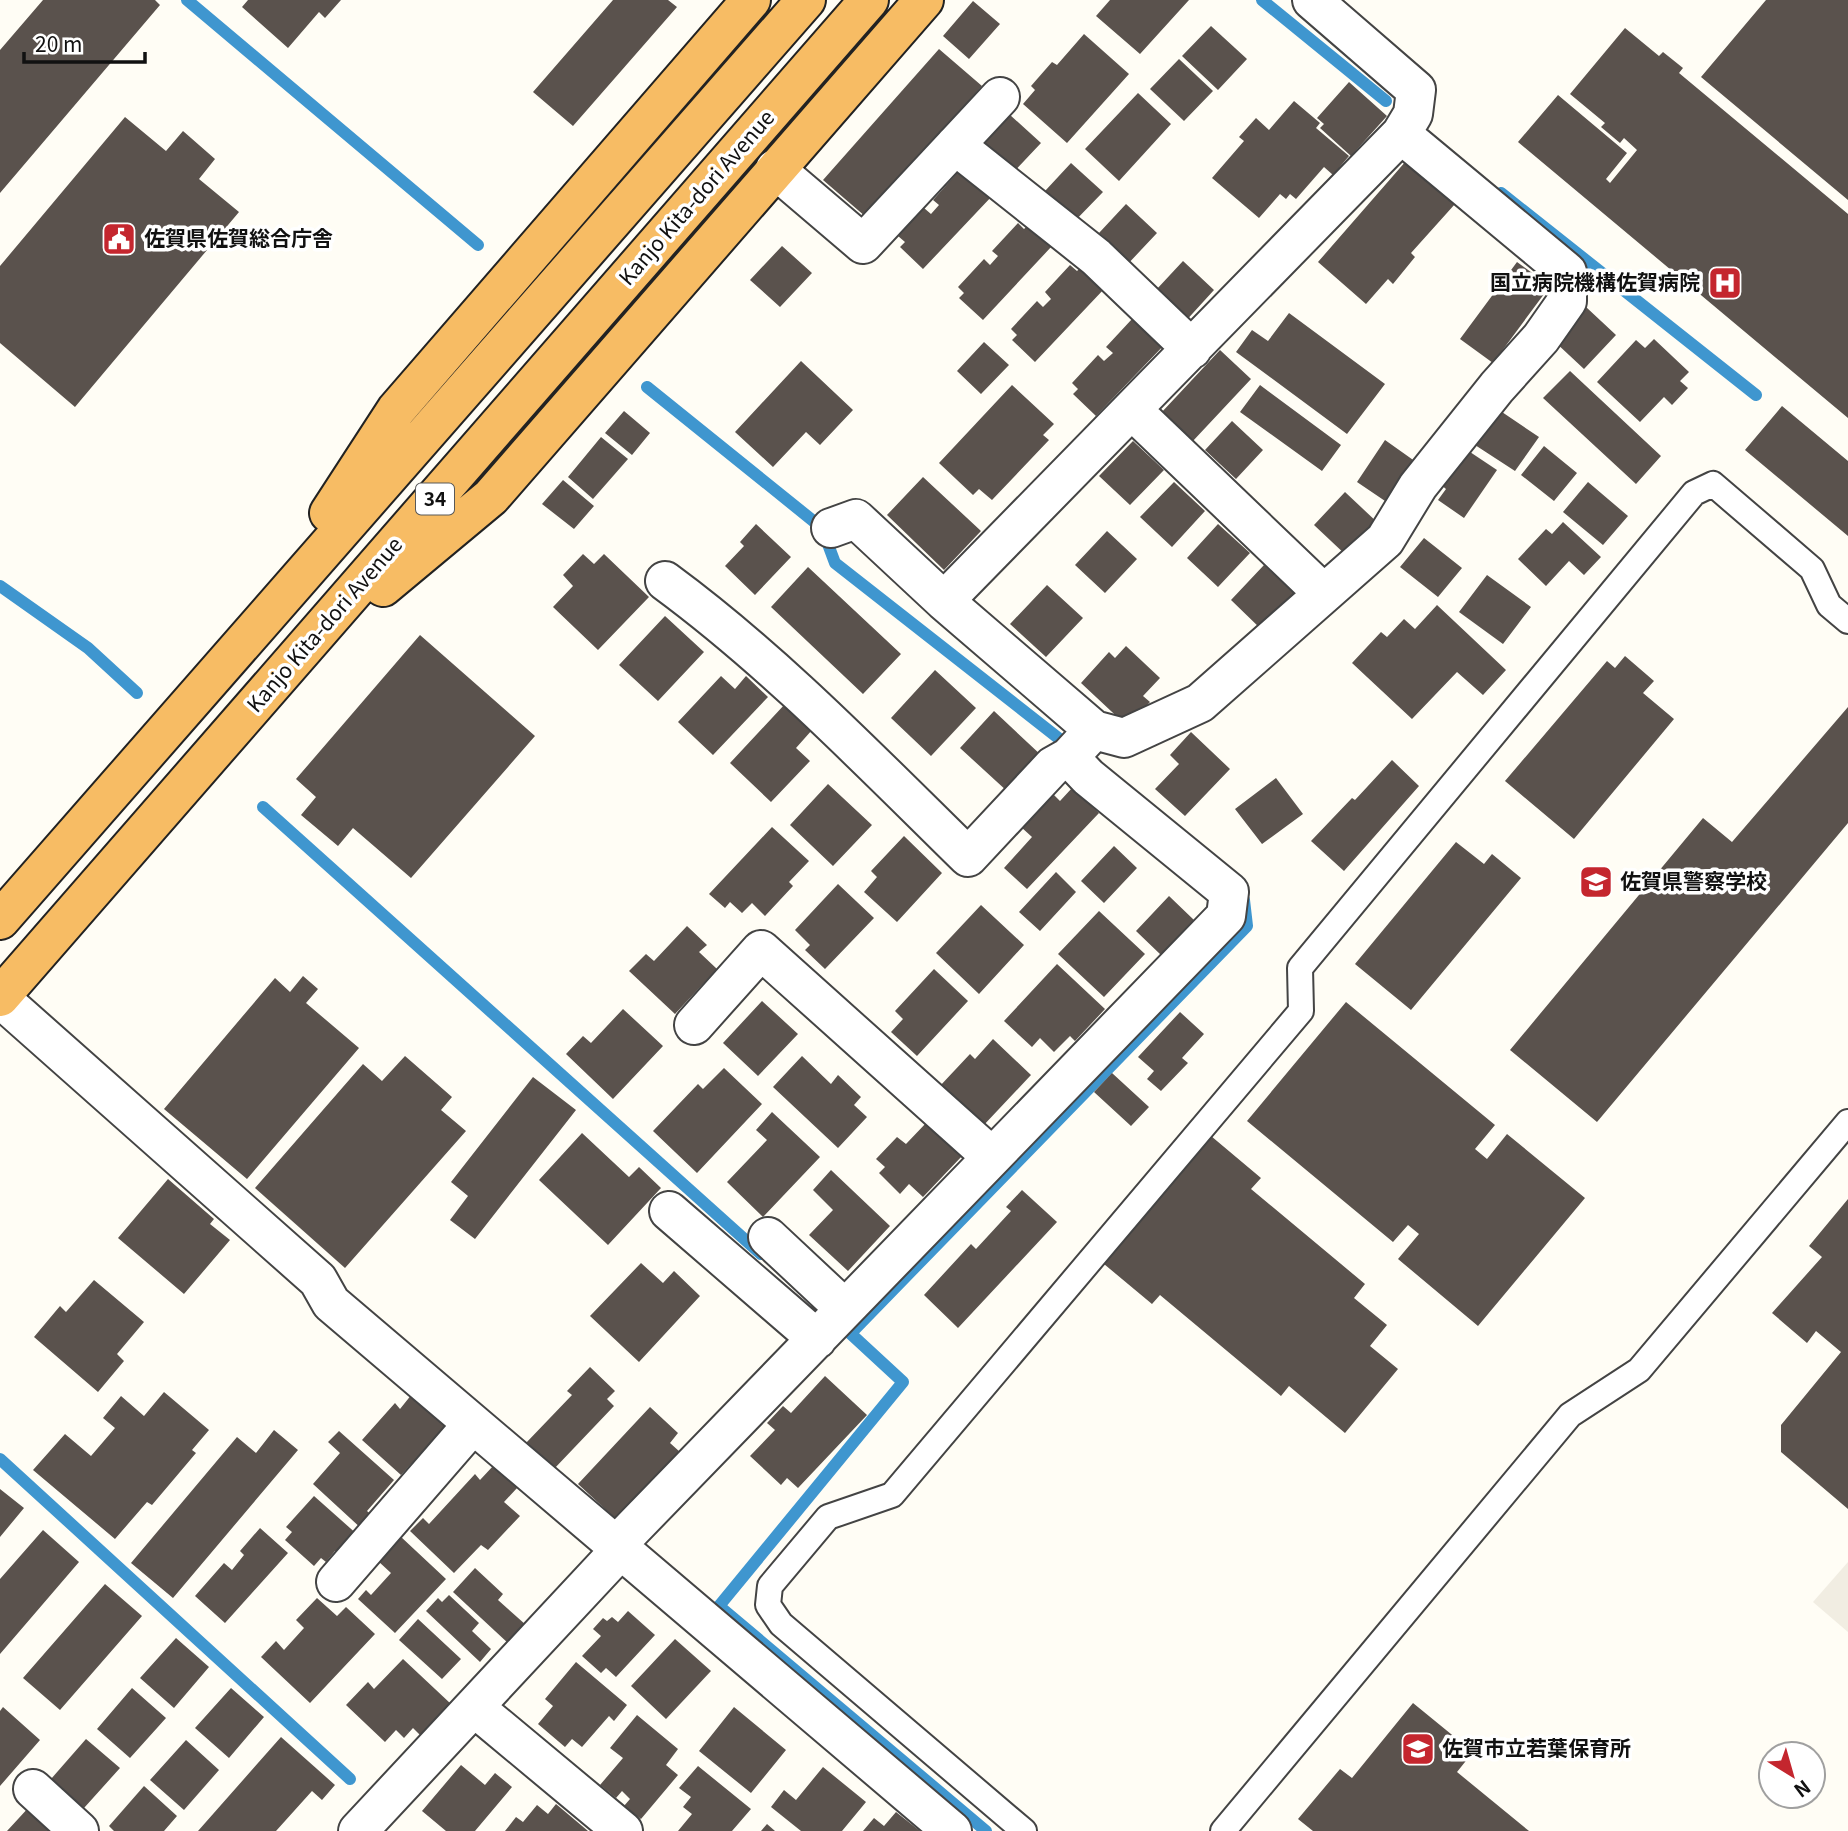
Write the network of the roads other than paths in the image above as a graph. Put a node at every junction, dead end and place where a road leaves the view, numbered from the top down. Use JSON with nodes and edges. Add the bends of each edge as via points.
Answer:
{"nodes":[{"id":1,"x":751,"y":0,"type":"edge"},
{"id":2,"x":806,"y":0,"type":"edge"},
{"id":3,"x":869,"y":0,"type":"edge"},
{"id":4,"x":924,"y":0,"type":"edge"},
{"id":5,"x":1312,"y":0,"type":"edge"},
{"id":6,"x":1000,"y":97,"type":"dead end"},
{"id":7,"x":1401,"y":134,"type":"junction"},
{"id":8,"x":955,"y":145,"type":"junction"},
{"id":9,"x":775,"y":169,"type":"junction"},
{"id":10,"x":1192,"y":348,"type":"junction"},
{"id":11,"x":1132,"y":410,"type":"junction"},
{"id":12,"x":831,"y":528,"type":"dead end"},
{"id":13,"x":665,"y":581,"type":"dead end"},
{"id":14,"x":1323,"y":593,"type":"junction"},
{"id":15,"x":944,"y":601,"type":"junction"},
{"id":16,"x":1848,"y":621,"type":"edge"},
{"id":17,"x":253,"y":629,"type":"junction"},
{"id":18,"x":289,"y":666,"type":"junction"},
{"id":19,"x":1083,"y":742,"type":"junction"},
{"id":20,"x":0,"y":920,"type":"edge"},
{"id":21,"x":0,"y":997,"type":"edge"},
{"id":22,"x":694,"y":1025,"type":"dead end"},
{"id":23,"x":1848,"y":1122,"type":"edge"},
{"id":24,"x":992,"y":1157,"type":"junction"},
{"id":25,"x":669,"y":1211,"type":"dead end"},
{"id":26,"x":768,"y":1237,"type":"dead end"},
{"id":27,"x":829,"y":1326,"type":"junction"},
{"id":28,"x":473,"y":1424,"type":"junction"},
{"id":29,"x":618,"y":1548,"type":"junction"},
{"id":30,"x":336,"y":1583,"type":"dead end"},
{"id":31,"x":474,"y":1707,"type":"junction"},
{"id":32,"x":33,"y":1788,"type":"dead end"},
{"id":33,"x":79,"y":1831,"type":"edge"},
{"id":34,"x":358,"y":1831,"type":"edge"},
{"id":35,"x":623,"y":1831,"type":"edge"},
{"id":36,"x":952,"y":1831,"type":"edge"},
{"id":37,"x":1024,"y":1831,"type":"edge"},
{"id":38,"x":1223,"y":1831,"type":"edge"}],
"edges":[{"from":1,"to":17,"type":"highway","via":[[396,410]]},
{"from":2,"to":17,"type":"highway","number":"34"},
{"from":3,"to":18,"type":"highway","name":"Kanjo Kita-dori Avenue","number":"34"},
{"from":4,"to":9,"type":"highway"},
{"from":5,"to":7,"type":"street","via":[[1416,90],[1413,114]]},
{"from":6,"to":8,"type":"street"},
{"from":7,"to":10,"type":"street"},
{"from":7,"to":14,"type":"street","via":[[1567,272],[1567,301],[1418,486],[1385,540]]},
{"from":8,"to":9,"type":"street","via":[[863,244]]},
{"from":8,"to":10,"type":"street","via":[[1096,257]]},
{"from":9,"to":18,"type":"highway","via":[[491,496]]},
{"from":10,"to":11,"type":"street"},
{"from":11,"to":14,"type":"street"},
{"from":11,"to":15,"type":"street"},
{"from":12,"to":15,"type":"street","via":[[856,519]]},
{"from":13,"to":19,"type":"street","via":[[827,719],[968,857],[1053,766]]},
{"from":14,"to":19,"type":"street","via":[[1200,703],[1124,738]]},
{"from":15,"to":19,"type":"street"},
{"from":16,"to":37,"type":"lane","via":[[1829,605],[1812,569],[1713,484],[1694,493],[1300,968],[1301,1011],[1257,1064],[892,1495],[828,1517],[770,1586],[768,1605],[781,1624]]},
{"from":17,"to":20,"type":"highway","number":"34"},
{"from":18,"to":21,"type":"highway","name":"Kanjo Kita-dori Avenue","number":"34"},
{"from":19,"to":24,"type":"street","via":[[1088,777],[1229,892],[1226,916]]},
{"from":21,"to":28,"type":"street","via":[[318,1280],[331,1303]]},
{"from":22,"to":24,"type":"street","via":[[761,950]]},
{"from":23,"to":38,"type":"lane","via":[[1639,1370],[1570,1415]]},
{"from":24,"to":27,"type":"street"},
{"from":25,"to":27,"type":"street"},
{"from":26,"to":27,"type":"street"},
{"from":27,"to":29,"type":"street"},
{"from":28,"to":29,"type":"street"},
{"from":28,"to":30,"type":"street"},
{"from":29,"to":31,"type":"street"},
{"from":29,"to":36,"type":"street"},
{"from":31,"to":34,"type":"street"},
{"from":31,"to":35,"type":"street"},
{"from":32,"to":33,"type":"street"}]}
